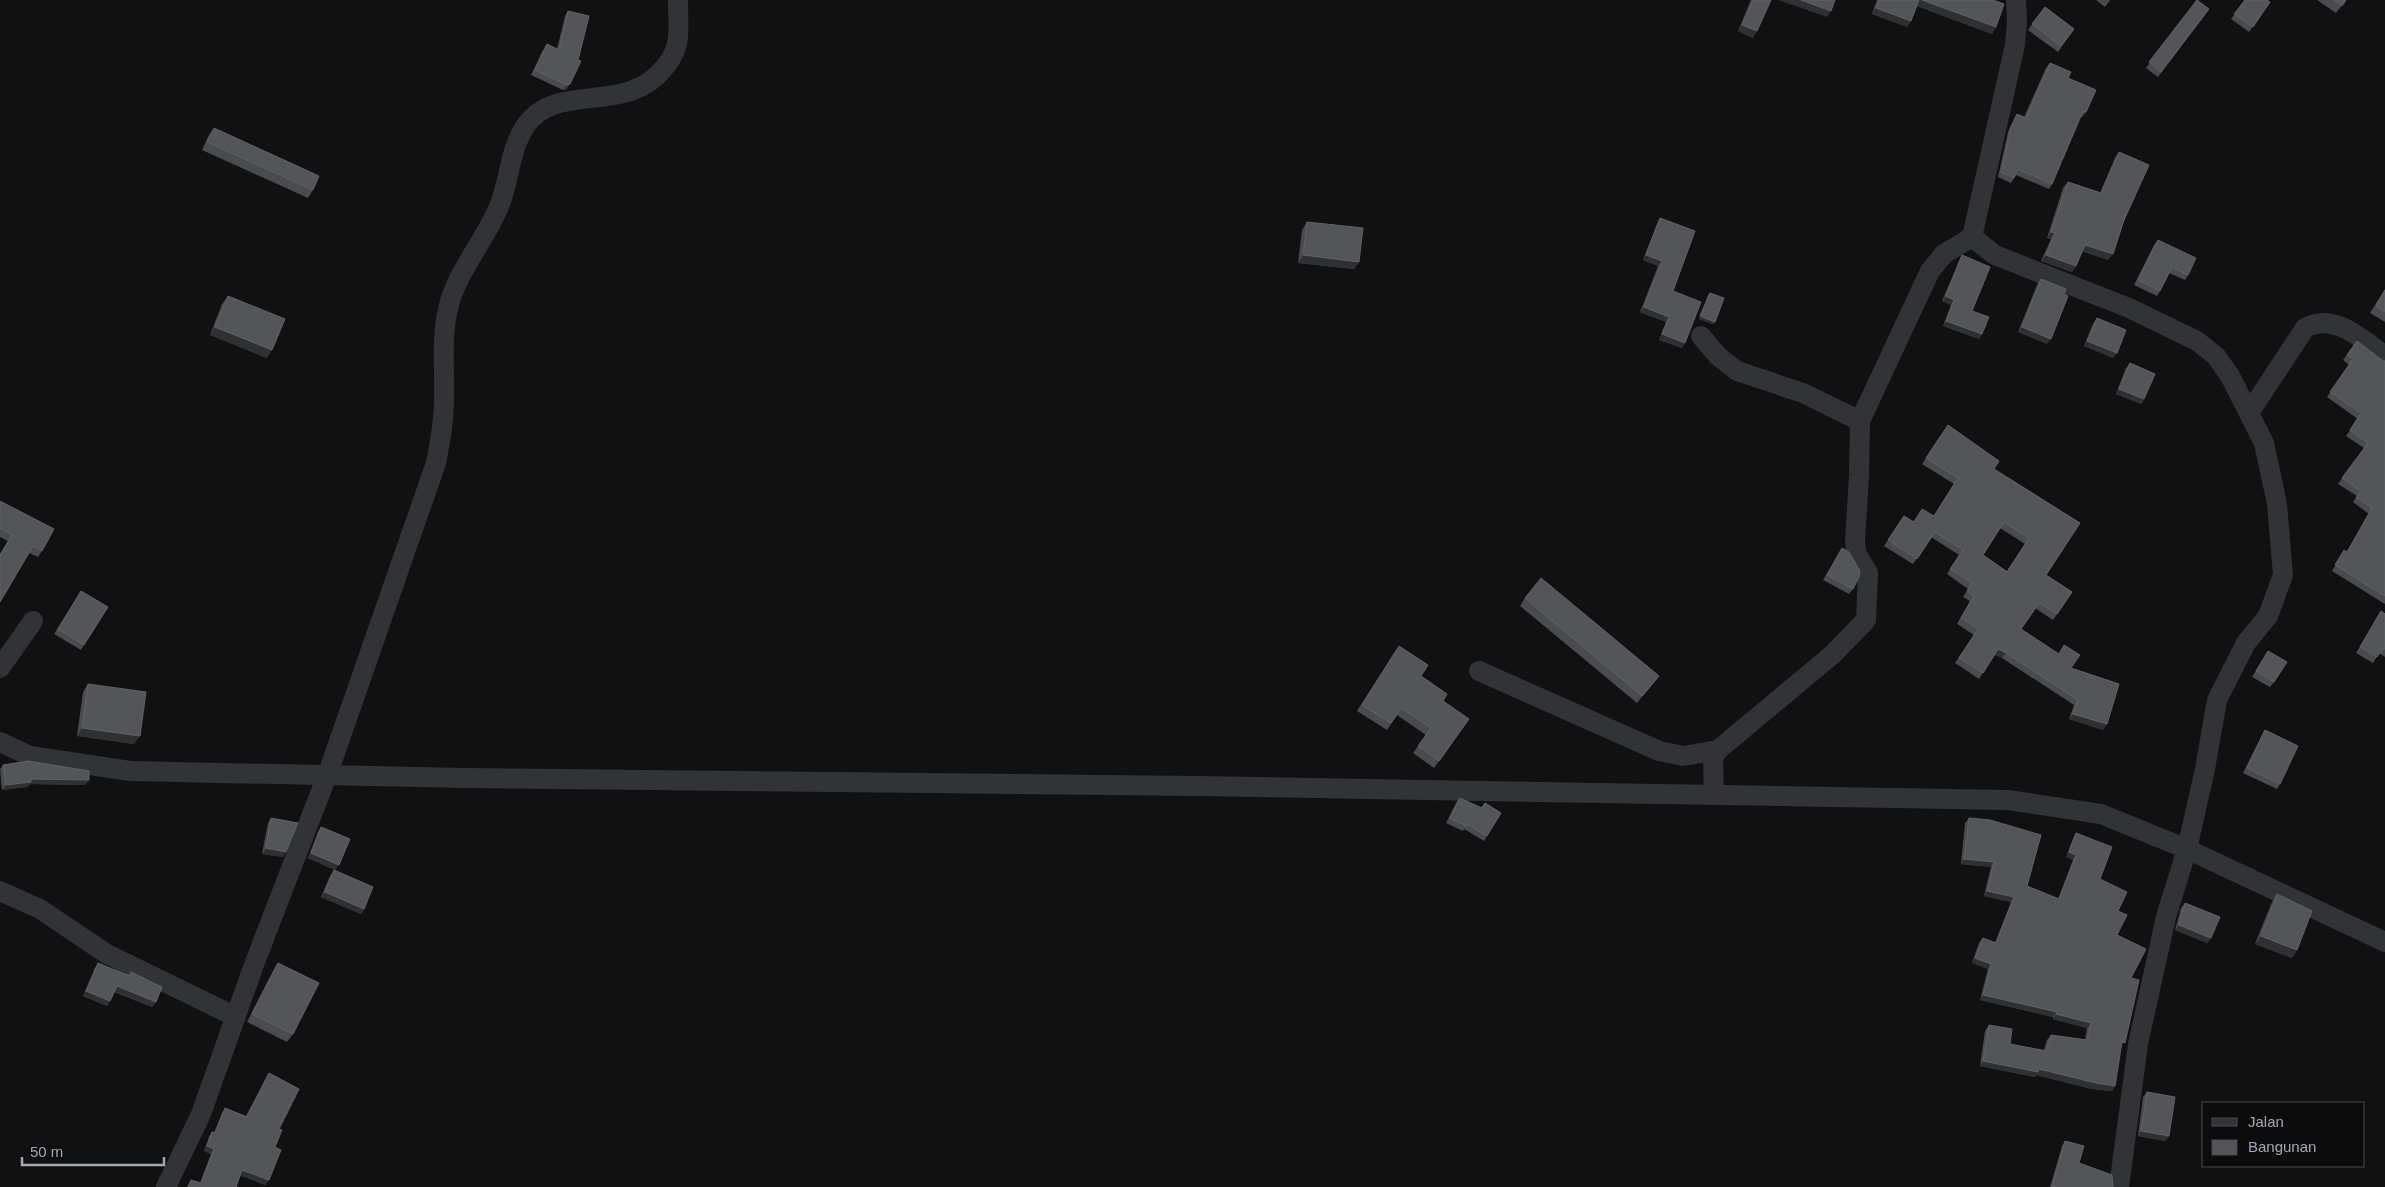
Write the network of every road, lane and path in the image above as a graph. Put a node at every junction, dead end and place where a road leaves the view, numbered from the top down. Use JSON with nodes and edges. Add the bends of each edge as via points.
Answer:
{"nodes":[{"id":1,"x":678,"y":0,"type":"edge"},
{"id":2,"x":2016,"y":0,"type":"edge"},
{"id":3,"x":1972,"y":237,"type":"junction"},
{"id":4,"x":1702,"y":336,"type":"dead end"},
{"id":5,"x":2385,"y":356,"type":"edge"},
{"id":6,"x":2249,"y":412,"type":"junction"},
{"id":7,"x":1860,"y":421,"type":"junction"},
{"id":8,"x":33,"y":621,"type":"dead end"},
{"id":9,"x":0,"y":668,"type":"edge"},
{"id":10,"x":1479,"y":671,"type":"dead end"},
{"id":11,"x":0,"y":742,"type":"edge"},
{"id":12,"x":1718,"y":750,"type":"junction"},
{"id":13,"x":328,"y":774,"type":"junction"},
{"id":14,"x":1714,"y":794,"type":"junction"},
{"id":15,"x":2186,"y":849,"type":"junction"},
{"id":16,"x":0,"y":891,"type":"edge"},
{"id":17,"x":2385,"y":942,"type":"edge"},
{"id":18,"x":236,"y":1017,"type":"junction"},
{"id":19,"x":166,"y":1187,"type":"edge"},
{"id":20,"x":2119,"y":1187,"type":"edge"}],
"edges":[{"from":1,"to":13,"type":"street","via":[[678,40],[670,60],[658,76],[634,92],[555,103],[526,125],[516,145],[500,204],[463,272],[448,308],[444,339],[443,427],[436,463]]},
{"from":2,"to":3,"type":"street","via":[[2015,45]]},
{"from":3,"to":6,"type":"street","via":[[1995,255],[2129,308],[2196,340],[2216,356]]},
{"from":3,"to":7,"type":"street","via":[[1944,254],[1930,271]]},
{"from":4,"to":7,"type":"street","via":[[1718,356],[1737,371],[1802,393]]},
{"from":5,"to":6,"type":"street","via":[[2351,331],[2336,325],[2313,324],[2304,328]]},
{"from":6,"to":15,"type":"street","via":[[2264,443],[2277,504],[2283,575],[2268,616],[2246,643],[2217,700]]},
{"from":7,"to":12,"type":"street","via":[[1855,541],[1856,553],[1868,573],[1866,620],[1833,654]]},
{"from":8,"to":9,"type":"street"},
{"from":10,"to":12,"type":"street","via":[[1659,752],[1683,756]]},
{"from":11,"to":13,"type":"street","via":[[30,756],[130,771]]},
{"from":12,"to":14,"type":"street","via":[[1713,758]]},
{"from":13,"to":14,"type":"street"},
{"from":13,"to":18,"type":"street"},
{"from":14,"to":15,"type":"street","via":[[2008,800],[2101,814]]},
{"from":15,"to":17,"type":"street"},
{"from":15,"to":20,"type":"street","via":[[2166,916],[2138,1044]]},
{"from":16,"to":18,"type":"street","via":[[40,909],[107,954]]},
{"from":18,"to":19,"type":"street","via":[[201,1114]]}]}
